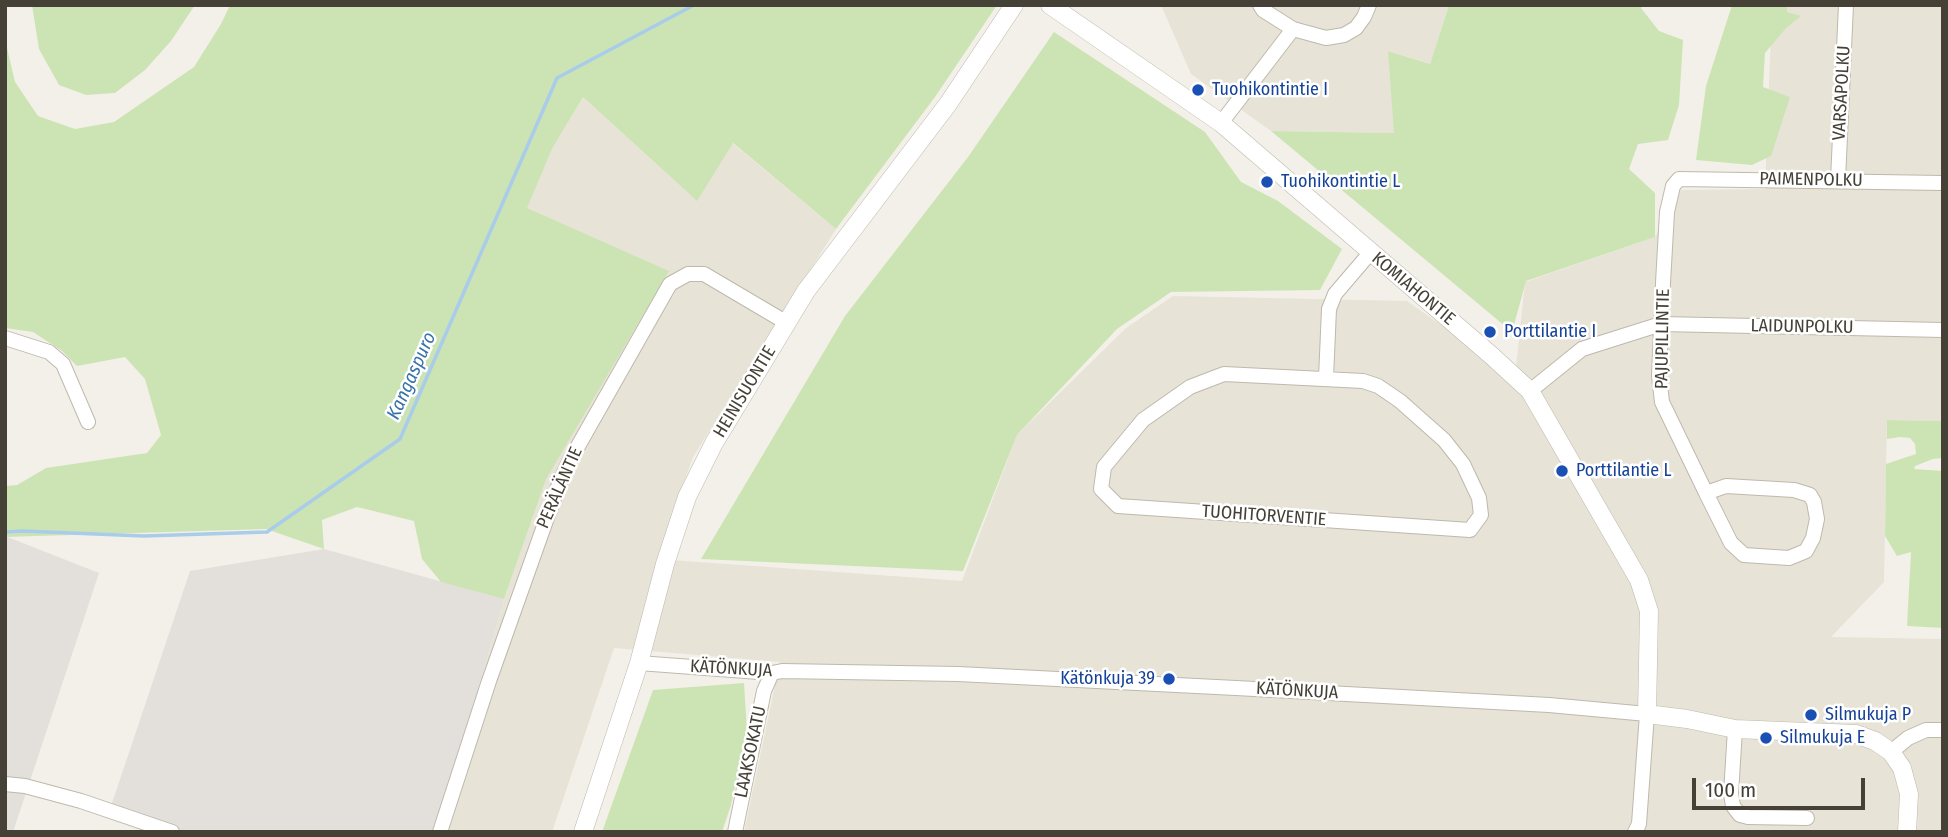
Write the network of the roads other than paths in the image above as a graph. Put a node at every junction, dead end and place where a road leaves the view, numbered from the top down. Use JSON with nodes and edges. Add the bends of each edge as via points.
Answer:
{"nodes":[{"id":1,"x":1014,"y":5,"type":"edge"},
{"id":2,"x":1050,"y":5,"type":"edge"},
{"id":3,"x":1260,"y":5,"type":"edge"},
{"id":4,"x":1369,"y":5,"type":"edge"},
{"id":5,"x":1846,"y":5,"type":"edge"},
{"id":6,"x":1293,"y":29,"type":"junction"},
{"id":7,"x":1220,"y":123,"type":"junction"},
{"id":8,"x":1679,"y":179,"type":"joint"},
{"id":9,"x":1838,"y":180,"type":"junction"},
{"id":10,"x":1943,"y":183,"type":"edge"},
{"id":11,"x":1370,"y":253,"type":"junction"},
{"id":12,"x":787,"y":323,"type":"junction"},
{"id":13,"x":1661,"y":324,"type":"junction"},
{"id":14,"x":1943,"y":330,"type":"edge"},
{"id":15,"x":5,"y":338,"type":"edge"},
{"id":16,"x":1326,"y":379,"type":"junction"},
{"id":17,"x":1530,"y":391,"type":"junction"},
{"id":18,"x":88,"y":422,"type":"dead end"},
{"id":19,"x":1706,"y":493,"type":"junction"},
{"id":20,"x":639,"y":663,"type":"junction"},
{"id":21,"x":772,"y":673,"type":"junction"},
{"id":22,"x":1647,"y":714,"type":"junction"},
{"id":23,"x":1735,"y":729,"type":"junction"},
{"id":24,"x":1943,"y":730,"type":"edge"},
{"id":25,"x":1891,"y":752,"type":"junction"},
{"id":26,"x":5,"y":784,"type":"edge"},
{"id":27,"x":1807,"y":818,"type":"dead end"},
{"id":28,"x":172,"y":832,"type":"edge"},
{"id":29,"x":440,"y":832,"type":"edge"},
{"id":30,"x":583,"y":832,"type":"edge"},
{"id":31,"x":735,"y":832,"type":"edge"},
{"id":32,"x":1635,"y":832,"type":"edge"},
{"id":33,"x":1907,"y":832,"type":"edge"}],
"edges":[{"from":1,"to":12,"type":"street","name":"HEINISUONTIE"},
{"from":2,"to":7,"type":"street","name":"KOMIAHONTIE"},
{"from":3,"to":6,"type":"street"},
{"from":4,"to":6,"type":"street","via":[[1356,28],[1345,36],[1326,38]]},
{"from":5,"to":9,"type":"street","name":"VARSAPOLKU"},
{"from":6,"to":7,"type":"street"},
{"from":7,"to":11,"type":"street","name":"KOMIAHONTIE"},
{"from":8,"to":9,"type":"street","name":"PAIMENPOLKU"},
{"from":8,"to":13,"type":"street","name":"PAJUPILLINTIE","via":[[1668,197]]},
{"from":9,"to":10,"type":"street","name":"PAIMENPOLKU"},
{"from":11,"to":16,"type":"street","via":[[1335,294],[1329,309]]},
{"from":11,"to":17,"type":"street","name":"KOMIAHONTIE"},
{"from":12,"to":20,"type":"street","name":"HEINISUONTIE","via":[[687,497]]},
{"from":12,"to":29,"type":"street","name":"PERÄLÄNTIE","via":[[704,274],[688,274],[670,284],[559,484]]},
{"from":13,"to":14,"type":"street","name":"LAIDUNPOLKU"},
{"from":13,"to":17,"type":"street","name":"LAIDUNPOLKU","via":[[1583,349]]},
{"from":13,"to":19,"type":"street","name":"PAJUPILLINTIE","via":[[1662,402]]},
{"from":15,"to":18,"type":"street","via":[[49,352],[63,364]]},
{"from":16,"to":16,"type":"street","name":"TUOHITORVENTIE","via":[[1378,386],[1444,440],[1463,464],[1479,498],[1481,515],[1470,530],[1118,506],[1101,489],[1104,467],[1143,420],[1190,387],[1224,374]]},
{"from":17,"to":22,"type":"street","name":"KOMIAHONTIE","via":[[1639,580],[1649,611]]},
{"from":19,"to":19,"type":"street","name":"PAJUPILLINTIE","via":[[1726,486],[1810,495],[1817,519],[1813,538],[1805,551],[1789,558],[1744,555],[1731,543]]},
{"from":20,"to":21,"type":"street","name":"KÄTÖNKUJA"},
{"from":20,"to":30,"type":"street","name":"HEINISUONTIE"},
{"from":21,"to":22,"type":"street","name":"KÄTÖNKUJA","via":[[958,674]]},
{"from":21,"to":31,"type":"street","name":"LAAKSOKATU","via":[[764,691]]},
{"from":22,"to":23,"type":"street","name":"KÄTÖNKUJA"},
{"from":22,"to":32,"type":"street","name":"KOMIAHONTIE","via":[[1640,824]]},
{"from":23,"to":25,"type":"street","name":"KÄTÖNKUJA","via":[[1856,734]]},
{"from":23,"to":27,"type":"street","via":[[1732,806],[1748,817]]},
{"from":24,"to":25,"type":"street","via":[[1926,730]]},
{"from":25,"to":33,"type":"street","via":[[1902,768],[1909,794]]},
{"from":26,"to":28,"type":"street","via":[[81,801]]}]}
